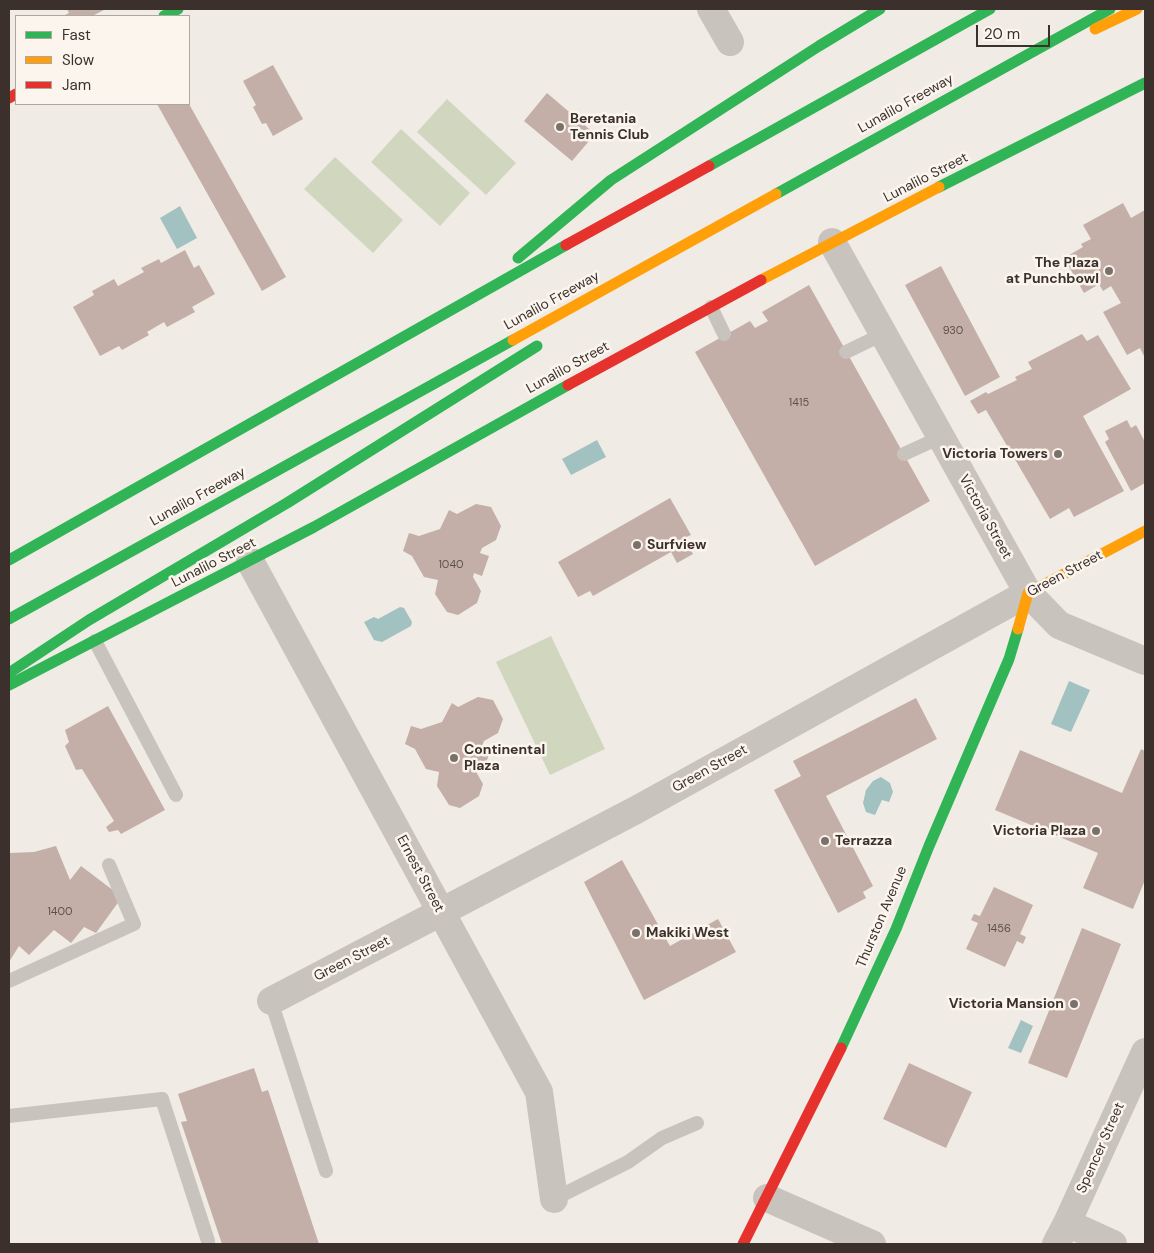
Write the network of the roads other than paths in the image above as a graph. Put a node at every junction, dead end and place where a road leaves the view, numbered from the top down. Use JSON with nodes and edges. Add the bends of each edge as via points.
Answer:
{"nodes":[{"id":1,"x":711,"y":9,"type":"edge"},
{"id":2,"x":880,"y":9,"type":"edge"},
{"id":3,"x":990,"y":9,"type":"edge"},
{"id":4,"x":1110,"y":9,"type":"edge"},
{"id":5,"x":1137,"y":9,"type":"edge"},
{"id":6,"x":730,"y":42,"type":"dead end"},
{"id":7,"x":1145,"y":83,"type":"edge"},
{"id":8,"x":930,"y":108,"type":"junction"},
{"id":9,"x":803,"y":178,"type":"junction"},
{"id":10,"x":832,"y":242,"type":"junction"},
{"id":11,"x":617,"y":295,"type":"dead end"},
{"id":12,"x":468,"y":300,"type":"junction"},
{"id":13,"x":711,"y":307,"type":"junction"},
{"id":14,"x":724,"y":334,"type":"dead end"},
{"id":15,"x":883,"y":334,"type":"junction"},
{"id":16,"x":549,"y":338,"type":"dead end"},
{"id":17,"x":846,"y":352,"type":"dead end"},
{"id":18,"x":941,"y":437,"type":"junction"},
{"id":19,"x":904,"y":454,"type":"dead end"},
{"id":20,"x":1145,"y":531,"type":"edge"},
{"id":21,"x":9,"y":560,"type":"edge"},
{"id":22,"x":250,"y":561,"type":"junction"},
{"id":23,"x":1028,"y":594,"type":"junction"},
{"id":24,"x":9,"y":619,"type":"edge"},
{"id":25,"x":95,"y":641,"type":"junction"},
{"id":26,"x":1145,"y":661,"type":"edge"},
{"id":27,"x":9,"y":673,"type":"edge"},
{"id":28,"x":9,"y":685,"type":"edge"},
{"id":29,"x":176,"y":795,"type":"dead end"},
{"id":30,"x":109,"y":865,"type":"dead end"},
{"id":31,"x":441,"y":913,"type":"junction"},
{"id":32,"x":9,"y":981,"type":"edge"},
{"id":33,"x":271,"y":1001,"type":"joint"},
{"id":34,"x":1145,"y":1052,"type":"edge"},
{"id":35,"x":9,"y":1116,"type":"edge"},
{"id":36,"x":697,"y":1123,"type":"dead end"},
{"id":37,"x":326,"y":1171,"type":"dead end"},
{"id":38,"x":767,"y":1198,"type":"junction"},
{"id":39,"x":554,"y":1199,"type":"joint"},
{"id":40,"x":1061,"y":1234,"type":"edge"},
{"id":41,"x":208,"y":1241,"type":"dead end"},
{"id":42,"x":743,"y":1244,"type":"edge"},
{"id":43,"x":872,"y":1244,"type":"edge"},
{"id":44,"x":1113,"y":1244,"type":"edge"}],
"edges":[{"from":1,"to":6,"type":"street"},
{"from":2,"to":12,"type":"main road","via":[[611,180]]},
{"from":3,"to":12,"type":"main road"},
{"from":4,"to":8,"type":"main road","name":"Lunalilo Freeway"},
{"from":5,"to":8,"type":"main road"},
{"from":7,"to":10,"type":"main road","name":"Lunalilo Street"},
{"from":8,"to":9,"type":"main road","name":"Lunalilo Freeway"},
{"from":9,"to":11,"type":"main road"},
{"from":9,"to":24,"type":"main road","name":"Lunalilo Freeway"},
{"from":10,"to":13,"type":"main road","name":"Lunalilo Street"},
{"from":10,"to":15,"type":"street","name":"Victoria Street"},
{"from":12,"to":21,"type":"main road"},
{"from":13,"to":14,"type":"lane"},
{"from":13,"to":22,"type":"main road","name":"Lunalilo Street"},
{"from":15,"to":17,"type":"lane"},
{"from":15,"to":18,"type":"street","name":"Victoria Street"},
{"from":16,"to":27,"type":"main road","via":[[287,503],[89,620]]},
{"from":18,"to":19,"type":"lane"},
{"from":18,"to":23,"type":"street","name":"Victoria Street"},
{"from":20,"to":23,"type":"main road","name":"Green Street"},
{"from":22,"to":25,"type":"main road","name":"Lunalilo Street"},
{"from":22,"to":31,"type":"street","name":"Ernest Street"},
{"from":23,"to":26,"type":"street","name":"Victoria Street","via":[[1059,626]]},
{"from":23,"to":31,"type":"street","name":"Green Street","via":[[636,810]]},
{"from":23,"to":38,"type":"main road","name":"Thurston Avenue","via":[[1009,659],[896,929]]},
{"from":25,"to":28,"type":"main road","name":"Lunalilo Street"},
{"from":25,"to":29,"type":"lane"},
{"from":30,"to":32,"type":"lane","via":[[134,924]]},
{"from":31,"to":33,"type":"street","name":"Green Street"},
{"from":31,"to":39,"type":"street","name":"Ernest Street","via":[[540,1092]]},
{"from":33,"to":37,"type":"lane"},
{"from":34,"to":40,"type":"street","name":"Spencer Street"},
{"from":35,"to":41,"type":"lane","via":[[162,1099]]},
{"from":36,"to":39,"type":"lane","via":[[662,1138],[628,1162]]},
{"from":38,"to":42,"type":"main road","name":"Thurston Avenue"},
{"from":38,"to":43,"type":"street"},
{"from":40,"to":44,"type":"street"}]}
